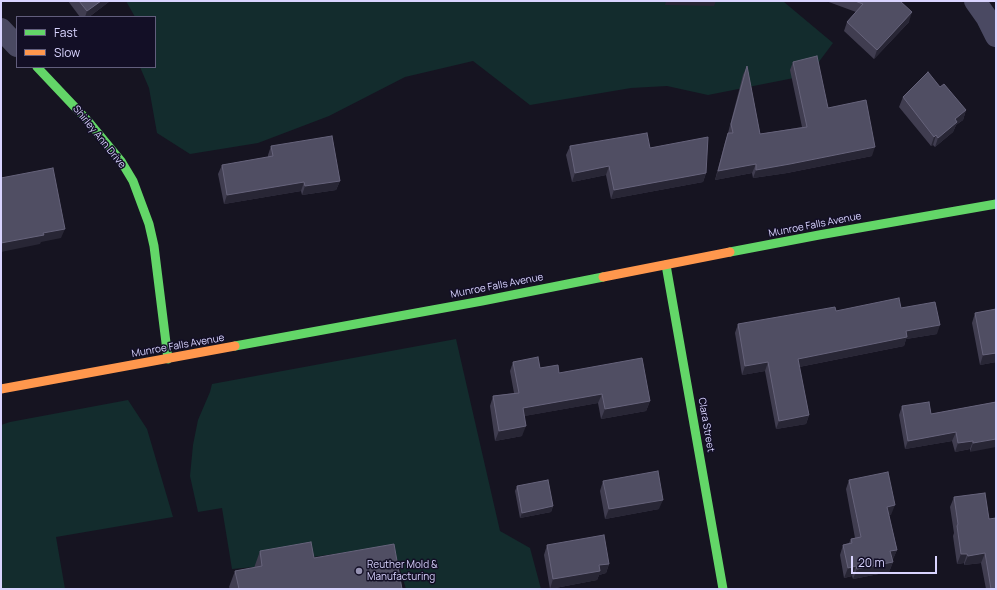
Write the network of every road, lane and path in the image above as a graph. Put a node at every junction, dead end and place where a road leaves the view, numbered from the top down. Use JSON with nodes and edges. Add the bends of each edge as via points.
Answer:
{"nodes":[{"id":1,"x":975,"y":1,"type":"edge"},
{"id":2,"x":1,"y":29,"type":"edge"},
{"id":3,"x":996,"y":36,"type":"edge"},
{"id":4,"x":16,"y":45,"type":"edge"},
{"id":5,"x":38,"y":68,"type":"edge"},
{"id":6,"x":996,"y":204,"type":"edge"},
{"id":7,"x":666,"y":265,"type":"junction"},
{"id":8,"x":168,"y":359,"type":"junction"},
{"id":9,"x":1,"y":389,"type":"edge"},
{"id":10,"x":723,"y":589,"type":"edge"}],
"edges":[{"from":1,"to":3,"type":"street"},
{"from":2,"to":4,"type":"street"},
{"from":5,"to":8,"type":"street","name":"Shirley Ann Drive","via":[[88,121],[121,161],[133,181],[149,224],[154,246]]},
{"from":6,"to":7,"type":"street","name":"Munroe Falls Avenue","via":[[819,234]]},
{"from":7,"to":8,"type":"street","name":"Munroe Falls Avenue"},
{"from":7,"to":10,"type":"street","name":"Clara Street"},
{"from":8,"to":9,"type":"street","name":"Munroe Falls Avenue"}]}
